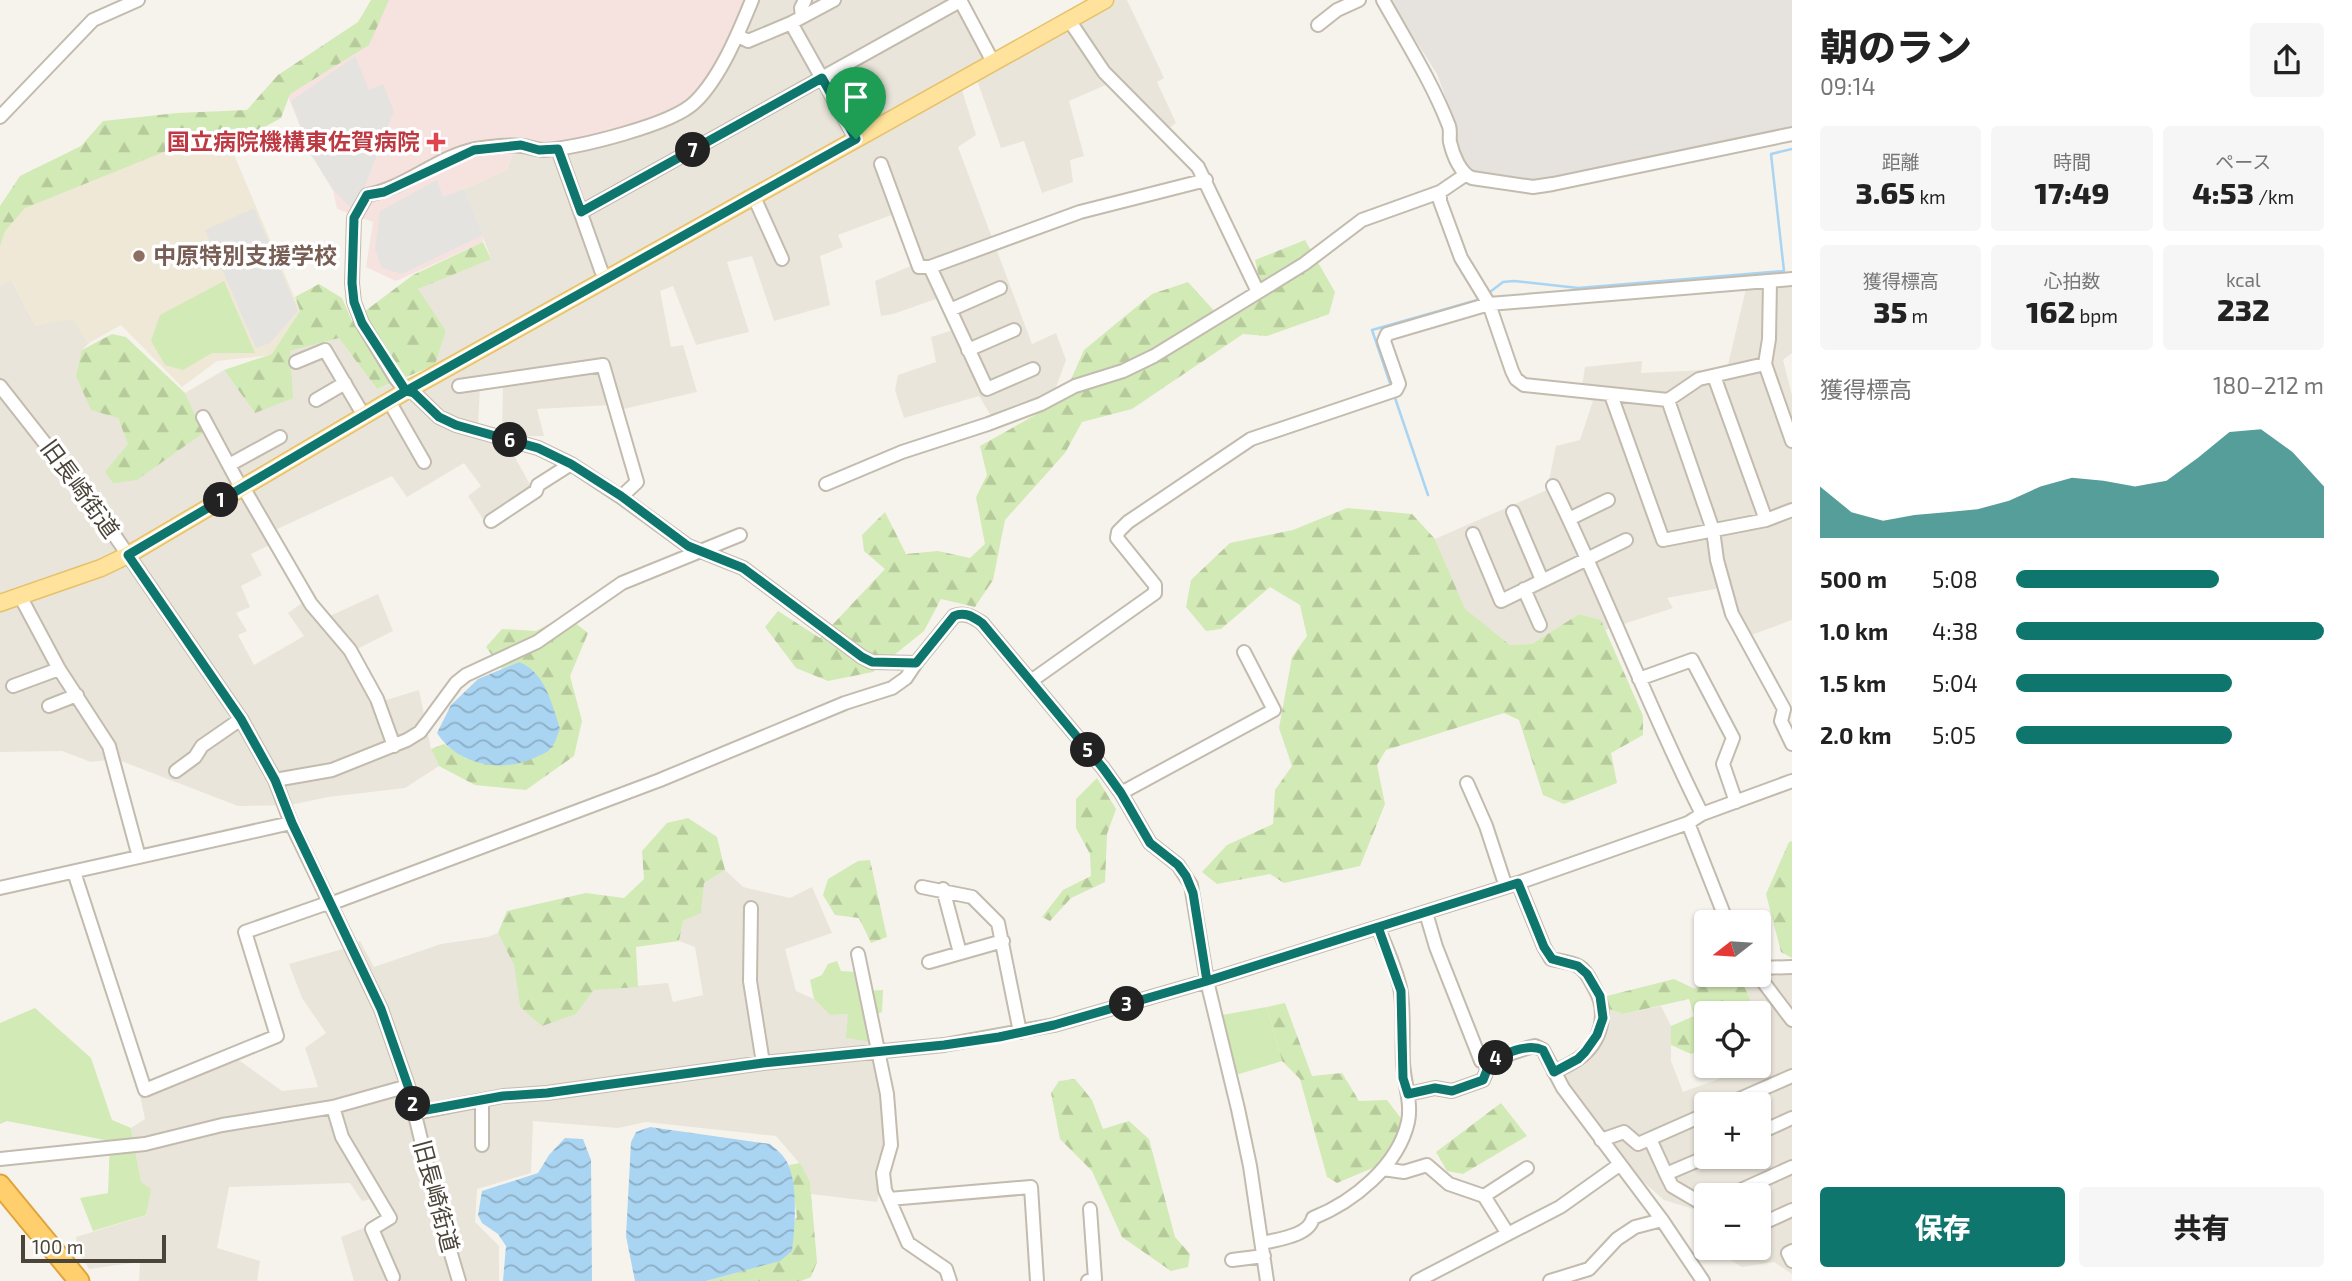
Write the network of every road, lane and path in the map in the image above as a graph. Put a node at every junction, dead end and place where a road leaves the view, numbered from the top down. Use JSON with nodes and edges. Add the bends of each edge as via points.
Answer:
{"nodes":[{"id":1,"x":137,"y":0,"type":"edge"},
{"id":2,"x":752,"y":0,"type":"edge"},
{"id":3,"x":805,"y":0,"type":"edge"},
{"id":4,"x":834,"y":0,"type":"edge"},
{"id":5,"x":1105,"y":0,"type":"edge"},
{"id":6,"x":1359,"y":0,"type":"edge"},
{"id":7,"x":1383,"y":0,"type":"edge"},
{"id":8,"x":960,"y":1,"type":"edge"},
{"id":9,"x":797,"y":20,"type":"junction"},
{"id":10,"x":1069,"y":20,"type":"junction"},
{"id":11,"x":1318,"y":25,"type":"dead end"},
{"id":12,"x":737,"y":35,"type":"junction"},
{"id":13,"x":993,"y":62,"type":"junction"},
{"id":14,"x":822,"y":78,"type":"junction"},
{"id":15,"x":0,"y":117,"type":"edge"},
{"id":16,"x":1792,"y":134,"type":"edge"},
{"id":17,"x":856,"y":139,"type":"junction"},
{"id":18,"x":558,"y":149,"type":"junction"},
{"id":19,"x":881,"y":164,"type":"dead end"},
{"id":20,"x":1465,"y":175,"type":"junction"},
{"id":21,"x":1206,"y":180,"type":"junction"},
{"id":22,"x":1440,"y":192,"type":"junction"},
{"id":23,"x":754,"y":197,"type":"junction"},
{"id":24,"x":581,"y":212,"type":"junction"},
{"id":25,"x":782,"y":259,"type":"dead end"},
{"id":26,"x":930,"y":267,"type":"junction"},
{"id":27,"x":606,"y":279,"type":"junction"},
{"id":28,"x":1792,"y":279,"type":"edge"},
{"id":29,"x":1770,"y":281,"type":"junction"},
{"id":30,"x":1000,"y":288,"type":"dead end"},
{"id":31,"x":1258,"y":292,"type":"junction"},
{"id":32,"x":1489,"y":304,"type":"junction"},
{"id":33,"x":950,"y":310,"type":"junction"},
{"id":34,"x":1014,"y":330,"type":"dead end"},
{"id":35,"x":968,"y":350,"type":"junction"},
{"id":36,"x":296,"y":362,"type":"dead end"},
{"id":37,"x":1765,"y":363,"type":"junction"},
{"id":38,"x":1033,"y":369,"type":"dead end"},
{"id":39,"x":1714,"y":376,"type":"junction"},
{"id":40,"x":345,"y":383,"type":"junction"},
{"id":41,"x":0,"y":386,"type":"edge"},
{"id":42,"x":459,"y":386,"type":"dead end"},
{"id":43,"x":406,"y":391,"type":"junction"},
{"id":44,"x":1611,"y":395,"type":"junction"},
{"id":45,"x":316,"y":400,"type":"dead end"},
{"id":46,"x":1668,"y":400,"type":"junction"},
{"id":47,"x":389,"y":401,"type":"junction"},
{"id":48,"x":364,"y":416,"type":"junction"},
{"id":49,"x":203,"y":417,"type":"dead end"},
{"id":50,"x":1791,"y":433,"type":"edge"},
{"id":51,"x":280,"y":437,"type":"dead end"},
{"id":52,"x":424,"y":462,"type":"dead end"},
{"id":53,"x":571,"y":464,"type":"junction"},
{"id":54,"x":229,"y":465,"type":"junction"},
{"id":55,"x":826,"y":484,"type":"dead end"},
{"id":56,"x":1553,"y":486,"type":"dead end"},
{"id":57,"x":243,"y":487,"type":"junction"},
{"id":58,"x":621,"y":496,"type":"junction"},
{"id":59,"x":1608,"y":500,"type":"dead end"},
{"id":60,"x":1792,"y":510,"type":"edge"},
{"id":61,"x":1513,"y":512,"type":"dead end"},
{"id":62,"x":1569,"y":519,"type":"junction"},
{"id":63,"x":1766,"y":520,"type":"junction"},
{"id":64,"x":491,"y":521,"type":"dead end"},
{"id":65,"x":1713,"y":530,"type":"junction"},
{"id":66,"x":1473,"y":534,"type":"dead end"},
{"id":67,"x":740,"y":535,"type":"dead end"},
{"id":68,"x":1626,"y":540,"type":"dead end"},
{"id":69,"x":702,"y":550,"type":"junction"},
{"id":70,"x":128,"y":555,"type":"junction"},
{"id":71,"x":1587,"y":557,"type":"junction"},
{"id":72,"x":1542,"y":580,"type":"junction"},
{"id":73,"x":1524,"y":589,"type":"junction"},
{"id":74,"x":20,"y":596,"type":"junction"},
{"id":75,"x":0,"y":603,"type":"edge"},
{"id":76,"x":1540,"y":625,"type":"dead end"},
{"id":77,"x":1244,"y":652,"type":"dead end"},
{"id":78,"x":916,"y":663,"type":"junction"},
{"id":79,"x":60,"y":668,"type":"junction"},
{"id":80,"x":1639,"y":679,"type":"junction"},
{"id":81,"x":1031,"y":681,"type":"junction"},
{"id":82,"x":13,"y":686,"type":"dead end"},
{"id":83,"x":76,"y":695,"type":"junction"},
{"id":84,"x":49,"y":705,"type":"dead end"},
{"id":85,"x":241,"y":719,"type":"junction"},
{"id":86,"x":1792,"y":744,"type":"edge"},
{"id":87,"x":394,"y":746,"type":"junction"},
{"id":88,"x":176,"y":771,"type":"dead end"},
{"id":89,"x":275,"y":780,"type":"junction"},
{"id":90,"x":1792,"y":781,"type":"edge"},
{"id":91,"x":1467,"y":783,"type":"dead end"},
{"id":92,"x":1121,"y":793,"type":"junction"},
{"id":93,"x":1736,"y":802,"type":"junction"},
{"id":94,"x":1702,"y":814,"type":"junction"},
{"id":95,"x":292,"y":823,"type":"junction"},
{"id":96,"x":1688,"y":823,"type":"junction"},
{"id":97,"x":139,"y":857,"type":"junction"},
{"id":98,"x":74,"y":872,"type":"junction"},
{"id":99,"x":1512,"y":885,"type":"junction"},
{"id":100,"x":922,"y":887,"type":"dead end"},
{"id":101,"x":0,"y":888,"type":"edge"},
{"id":102,"x":943,"y":889,"type":"junction"},
{"id":103,"x":330,"y":904,"type":"junction"},
{"id":104,"x":751,"y":908,"type":"dead end"},
{"id":105,"x":1722,"y":910,"type":"edge"},
{"id":106,"x":1426,"y":913,"type":"junction"},
{"id":107,"x":1378,"y":927,"type":"junction"},
{"id":108,"x":1003,"y":941,"type":"junction"},
{"id":109,"x":960,"y":953,"type":"junction"},
{"id":110,"x":858,"y":954,"type":"dead end"},
{"id":111,"x":929,"y":961,"type":"dead end"},
{"id":112,"x":1792,"y":967,"type":"edge"},
{"id":113,"x":1771,"y":968,"type":"edge"},
{"id":114,"x":1207,"y":981,"type":"junction"},
{"id":115,"x":1767,"y":987,"type":"edge"},
{"id":116,"x":1792,"y":1020,"type":"edge"},
{"id":117,"x":1020,"y":1032,"type":"junction"},
{"id":118,"x":878,"y":1053,"type":"junction"},
{"id":119,"x":1485,"y":1062,"type":"junction"},
{"id":120,"x":763,"y":1063,"type":"junction"},
{"id":121,"x":1554,"y":1072,"type":"junction"},
{"id":122,"x":1792,"y":1076,"type":"edge"},
{"id":123,"x":408,"y":1086,"type":"junction"},
{"id":124,"x":1755,"y":1092,"type":"edge"},
{"id":125,"x":1408,"y":1094,"type":"junction"},
{"id":126,"x":482,"y":1101,"type":"junction"},
{"id":127,"x":333,"y":1107,"type":"junction"},
{"id":128,"x":415,"y":1112,"type":"junction"},
{"id":129,"x":1792,"y":1118,"type":"edge"},
{"id":130,"x":1694,"y":1119,"type":"edge"},
{"id":131,"x":1771,"y":1128,"type":"edge"},
{"id":132,"x":1650,"y":1139,"type":"junction"},
{"id":133,"x":1601,"y":1140,"type":"junction"},
{"id":134,"x":482,"y":1146,"type":"dead end"},
{"id":135,"x":0,"y":1159,"type":"edge"},
{"id":136,"x":1694,"y":1162,"type":"edge"},
{"id":137,"x":1619,"y":1166,"type":"junction"},
{"id":138,"x":1792,"y":1167,"type":"edge"},
{"id":139,"x":1527,"y":1168,"type":"dead end"},
{"id":140,"x":1383,"y":1169,"type":"junction"},
{"id":141,"x":1666,"y":1174,"type":"junction"},
{"id":142,"x":1757,"y":1183,"type":"edge"},
{"id":143,"x":0,"y":1185,"type":"edge"},
{"id":144,"x":1484,"y":1196,"type":"junction"},
{"id":145,"x":890,"y":1199,"type":"junction"},
{"id":146,"x":1694,"y":1199,"type":"edge"},
{"id":147,"x":1090,"y":1209,"type":"dead end"},
{"id":148,"x":1792,"y":1210,"type":"edge"},
{"id":149,"x":1662,"y":1220,"type":"junction"},
{"id":150,"x":1771,"y":1220,"type":"edge"},
{"id":151,"x":1508,"y":1234,"type":"junction"},
{"id":152,"x":1263,"y":1250,"type":"junction"},
{"id":153,"x":1792,"y":1251,"type":"edge"},
{"id":154,"x":1232,"y":1260,"type":"dead end"},
{"id":155,"x":1792,"y":1261,"type":"edge"},
{"id":156,"x":393,"y":1277,"type":"dead end"},
{"id":157,"x":79,"y":1281,"type":"edge"},
{"id":158,"x":460,"y":1281,"type":"edge"},
{"id":159,"x":950,"y":1281,"type":"edge"},
{"id":160,"x":1037,"y":1281,"type":"edge"},
{"id":161,"x":1088,"y":1281,"type":"edge"},
{"id":162,"x":1266,"y":1281,"type":"edge"},
{"id":163,"x":1417,"y":1281,"type":"edge"},
{"id":164,"x":1550,"y":1281,"type":"edge"},
{"id":165,"x":1703,"y":1281,"type":"edge"}],
"edges":[{"from":1,"to":15,"type":"street","via":[[93,20]]},
{"from":2,"to":12,"type":"street"},
{"from":3,"to":9,"type":"street"},
{"from":4,"to":9,"type":"street"},
{"from":5,"to":10,"type":"main road"},
{"from":6,"to":11,"type":"street"},
{"from":7,"to":20,"type":"street","via":[[1451,130],[1450,142]]},
{"from":8,"to":13,"type":"street"},
{"from":8,"to":14,"type":"street"},
{"from":9,"to":12,"type":"street","via":[[748,41]]},
{"from":9,"to":14,"type":"street"},
{"from":10,"to":13,"type":"main road"},
{"from":10,"to":21,"type":"street","via":[[1104,72]]},
{"from":12,"to":18,"type":"street","via":[[724,63],[695,102],[674,117]]},
{"from":13,"to":17,"type":"main road"},
{"from":14,"to":17,"type":"street"},
{"from":14,"to":24,"type":"street"},
{"from":16,"to":20,"type":"street","via":[[1533,187]]},
{"from":17,"to":23,"type":"main road"},
{"from":18,"to":24,"type":"street"},
{"from":18,"to":43,"type":"street","via":[[521,145],[474,150],[384,192],[367,195],[354,218],[354,302],[362,323]]},
{"from":19,"to":26,"type":"street","via":[[919,267]]},
{"from":20,"to":22,"type":"street"},
{"from":21,"to":26,"type":"street","via":[[1080,212]]},
{"from":21,"to":31,"type":"street"},
{"from":22,"to":31,"type":"street","via":[[1362,220]]},
{"from":22,"to":32,"type":"street","via":[[1461,258]]},
{"from":23,"to":25,"type":"street"},
{"from":23,"to":27,"type":"main road"},
{"from":24,"to":27,"type":"street"},
{"from":26,"to":33,"type":"street"},
{"from":27,"to":43,"type":"main road"},
{"from":28,"to":29,"type":"street"},
{"from":29,"to":32,"type":"street"},
{"from":29,"to":37,"type":"street"},
{"from":30,"to":33,"type":"street"},
{"from":31,"to":55,"type":"street","via":[[1123,370]]},
{"from":32,"to":44,"type":"street","via":[[1512,371],[1524,385]]},
{"from":32,"to":81,"type":"street","via":[[1387,334],[1384,341],[1399,384],[1393,391],[1251,439],[1129,522],[1117,538],[1155,585],[1154,593]]},
{"from":33,"to":35,"type":"street"},
{"from":34,"to":35,"type":"street"},
{"from":35,"to":38,"type":"street","via":[[987,389]]},
{"from":36,"to":40,"type":"street","via":[[325,350]]},
{"from":37,"to":39,"type":"street"},
{"from":37,"to":50,"type":"street"},
{"from":39,"to":46,"type":"street","via":[[1699,379]]},
{"from":39,"to":63,"type":"street"},
{"from":40,"to":45,"type":"street"},
{"from":40,"to":48,"type":"street"},
{"from":41,"to":70,"type":"street","name":"旧長崎街道"},
{"from":42,"to":58,"type":"street","via":[[603,365],[637,482]]},
{"from":43,"to":47,"type":"main road"},
{"from":43,"to":53,"type":"street","via":[[456,425],[538,448]]},
{"from":44,"to":46,"type":"street"},
{"from":44,"to":65,"type":"street","via":[[1663,540]]},
{"from":46,"to":65,"type":"street"},
{"from":47,"to":48,"type":"main road"},
{"from":47,"to":52,"type":"street"},
{"from":48,"to":57,"type":"main road"},
{"from":49,"to":54,"type":"street"},
{"from":51,"to":54,"type":"street"},
{"from":53,"to":58,"type":"street"},
{"from":53,"to":64,"type":"street"},
{"from":54,"to":57,"type":"street"},
{"from":56,"to":62,"type":"street"},
{"from":57,"to":70,"type":"main road"},
{"from":57,"to":87,"type":"street","via":[[311,604],[350,650],[377,699]]},
{"from":58,"to":69,"type":"street","via":[[688,546]]},
{"from":59,"to":62,"type":"street"},
{"from":60,"to":63,"type":"street"},
{"from":61,"to":72,"type":"street"},
{"from":62,"to":71,"type":"street"},
{"from":63,"to":65,"type":"street"},
{"from":65,"to":86,"type":"street","via":[[1732,614],[1784,709],[1781,722]]},
{"from":66,"to":73,"type":"street","via":[[1501,601]]},
{"from":67,"to":69,"type":"street"},
{"from":68,"to":71,"type":"street"},
{"from":69,"to":78,"type":"street","via":[[743,568],[862,657],[872,662]]},
{"from":69,"to":87,"type":"street","via":[[622,583],[537,642],[466,675],[419,732]]},
{"from":70,"to":74,"type":"main road"},
{"from":70,"to":85,"type":"street","name":"旧長崎街道"},
{"from":71,"to":72,"type":"street"},
{"from":71,"to":80,"type":"street"},
{"from":72,"to":73,"type":"street"},
{"from":73,"to":76,"type":"street"},
{"from":74,"to":75,"type":"main road"},
{"from":74,"to":79,"type":"street"},
{"from":77,"to":92,"type":"street","via":[[1274,710]]},
{"from":78,"to":81,"type":"street","via":[[954,616],[970,615]]},
{"from":78,"to":103,"type":"street","via":[[892,688]]},
{"from":79,"to":82,"type":"street"},
{"from":79,"to":83,"type":"street"},
{"from":80,"to":93,"type":"street","via":[[1692,660],[1733,738],[1723,764]]},
{"from":80,"to":94,"type":"street"},
{"from":81,"to":92,"type":"street"},
{"from":83,"to":84,"type":"street"},
{"from":83,"to":97,"type":"street","via":[[109,746]]},
{"from":85,"to":88,"type":"street"},
{"from":85,"to":89,"type":"street","name":"旧長崎街道"},
{"from":87,"to":89,"type":"street","via":[[332,770]]},
{"from":89,"to":95,"type":"street","name":"旧長崎街道"},
{"from":90,"to":93,"type":"street"},
{"from":91,"to":99,"type":"street"},
{"from":92,"to":114,"type":"street","via":[[1150,843],[1178,865],[1191,885]]},
{"from":93,"to":94,"type":"street"},
{"from":94,"to":96,"type":"street"},
{"from":95,"to":97,"type":"street"},
{"from":95,"to":103,"type":"street","name":"旧長崎街道"},
{"from":96,"to":99,"type":"street"},
{"from":96,"to":105,"type":"street"},
{"from":97,"to":98,"type":"street"},
{"from":98,"to":101,"type":"street"},
{"from":98,"to":103,"type":"street","via":[[145,1090],[277,1037],[245,932]]},
{"from":99,"to":106,"type":"street"},
{"from":99,"to":121,"type":"street","via":[[1552,959],[1578,966],[1600,996],[1603,1018],[1585,1052]]},
{"from":100,"to":102,"type":"street"},
{"from":102,"to":108,"type":"street","via":[[972,897],[998,923]]},
{"from":102,"to":109,"type":"street"},
{"from":103,"to":123,"type":"street","name":"旧長崎街道","via":[[381,1009]]},
{"from":104,"to":120,"type":"street","via":[[750,981]]},
{"from":106,"to":107,"type":"street"},
{"from":106,"to":119,"type":"street","via":[[1462,1017],[1478,1057]]},
{"from":107,"to":114,"type":"street"},
{"from":107,"to":125,"type":"street","via":[[1401,991],[1403,1078]]},
{"from":108,"to":109,"type":"street"},
{"from":108,"to":117,"type":"street"},
{"from":109,"to":111,"type":"street"},
{"from":110,"to":118,"type":"street"},
{"from":112,"to":113,"type":"street"},
{"from":114,"to":117,"type":"street"},
{"from":114,"to":152,"type":"street","via":[[1238,1108]]},
{"from":115,"to":116,"type":"street"},
{"from":117,"to":118,"type":"street"},
{"from":118,"to":120,"type":"street"},
{"from":118,"to":145,"type":"street","via":[[887,1094],[891,1146],[883,1174]]},
{"from":119,"to":121,"type":"street","via":[[1535,1046],[1543,1050]]},
{"from":119,"to":125,"type":"street","via":[[1483,1080],[1452,1091],[1435,1088]]},
{"from":120,"to":126,"type":"street"},
{"from":121,"to":133,"type":"street"},
{"from":122,"to":124,"type":"street"},
{"from":123,"to":127,"type":"street"},
{"from":123,"to":128,"type":"street","name":"旧長崎街道"},
{"from":125,"to":140,"type":"street","via":[[1409,1121]]},
{"from":126,"to":128,"type":"street"},
{"from":126,"to":134,"type":"street"},
{"from":127,"to":135,"type":"street","via":[[222,1125],[145,1144]]},
{"from":127,"to":156,"type":"street","via":[[342,1137],[390,1218],[372,1229]]},
{"from":128,"to":158,"type":"street","name":"旧長崎街道"},
{"from":129,"to":131,"type":"street"},
{"from":130,"to":132,"type":"street"},
{"from":132,"to":133,"type":"street","via":[[1638,1144],[1624,1132]]},
{"from":132,"to":141,"type":"street"},
{"from":133,"to":137,"type":"street"},
{"from":136,"to":141,"type":"street"},
{"from":137,"to":149,"type":"street"},
{"from":137,"to":151,"type":"street","via":[[1560,1207]]},
{"from":138,"to":142,"type":"street"},
{"from":139,"to":144,"type":"street"},
{"from":140,"to":144,"type":"street","via":[[1405,1172],[1427,1166],[1449,1184]]},
{"from":140,"to":152,"type":"street","via":[[1343,1203],[1313,1218],[1307,1230]]},
{"from":141,"to":146,"type":"street","via":[[1672,1186]]},
{"from":143,"to":157,"type":"highway"},
{"from":144,"to":151,"type":"street"},
{"from":145,"to":159,"type":"street","via":[[908,1243],[946,1269]]},
{"from":145,"to":160,"type":"street","via":[[1031,1187]]},
{"from":147,"to":161,"type":"street","via":[[1095,1279]]},
{"from":148,"to":150,"type":"street"},
{"from":149,"to":164,"type":"street","via":[[1635,1227],[1617,1239],[1589,1269]]},
{"from":149,"to":165,"type":"street"},
{"from":151,"to":163,"type":"street"},
{"from":152,"to":154,"type":"street"},
{"from":152,"to":162,"type":"street"},
{"from":153,"to":155,"type":"street","via":[[1788,1253]]}]}
